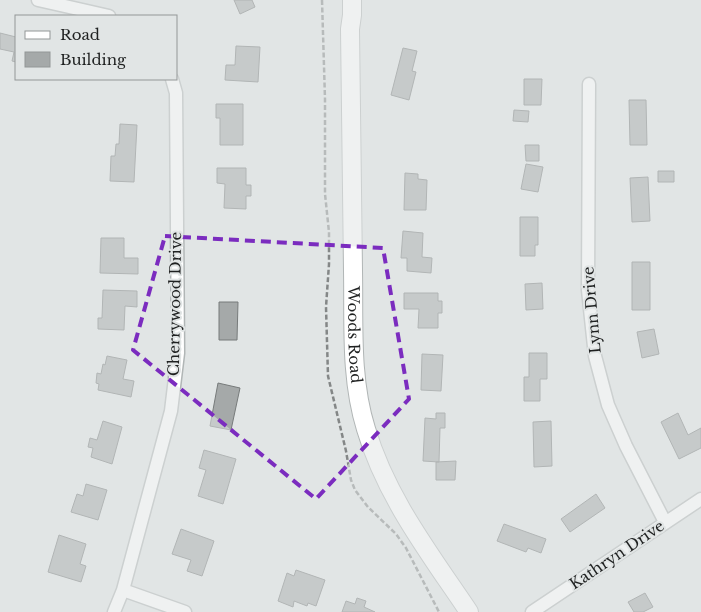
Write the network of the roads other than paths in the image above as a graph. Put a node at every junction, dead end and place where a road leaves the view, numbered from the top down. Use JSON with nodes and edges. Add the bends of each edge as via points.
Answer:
{"nodes":[{"id":1,"x":38,"y":0,"type":"edge"},
{"id":2,"x":345,"y":0,"type":"edge"},
{"id":3,"x":352,"y":0,"type":"edge"},
{"id":4,"x":105,"y":15,"type":"edge"},
{"id":5,"x":350,"y":29,"type":"junction"},
{"id":6,"x":172,"y":80,"type":"edge"},
{"id":7,"x":589,"y":84,"type":"dead end"},
{"id":8,"x":701,"y":499,"type":"edge"},
{"id":9,"x":665,"y":522,"type":"junction"},
{"id":10,"x":122,"y":590,"type":"junction"},
{"id":11,"x":114,"y":612,"type":"edge"},
{"id":12,"x":185,"y":612,"type":"edge"},
{"id":13,"x":469,"y":612,"type":"edge"},
{"id":14,"x":532,"y":612,"type":"edge"}],
"edges":[{"from":1,"to":4,"type":"street"},
{"from":2,"to":5,"type":"street","name":"Woods Road"},
{"from":3,"to":5,"type":"street","name":"Woods Road"},
{"from":5,"to":13,"type":"street","name":"Woods Road","via":[[355,348],[360,403],[382,472],[407,520]]},
{"from":6,"to":10,"type":"street","name":"Cherrywood Drive","via":[[176,93],[178,353],[171,410]]},
{"from":7,"to":9,"type":"street","name":"Lynn Drive","via":[[588,290],[595,356],[608,405]]},
{"from":8,"to":9,"type":"street","name":"Kathryn Drive"},
{"from":9,"to":14,"type":"street","name":"Kathryn Drive"},
{"from":10,"to":11,"type":"street","name":"Cherrywood Drive"},
{"from":10,"to":12,"type":"street"}]}
